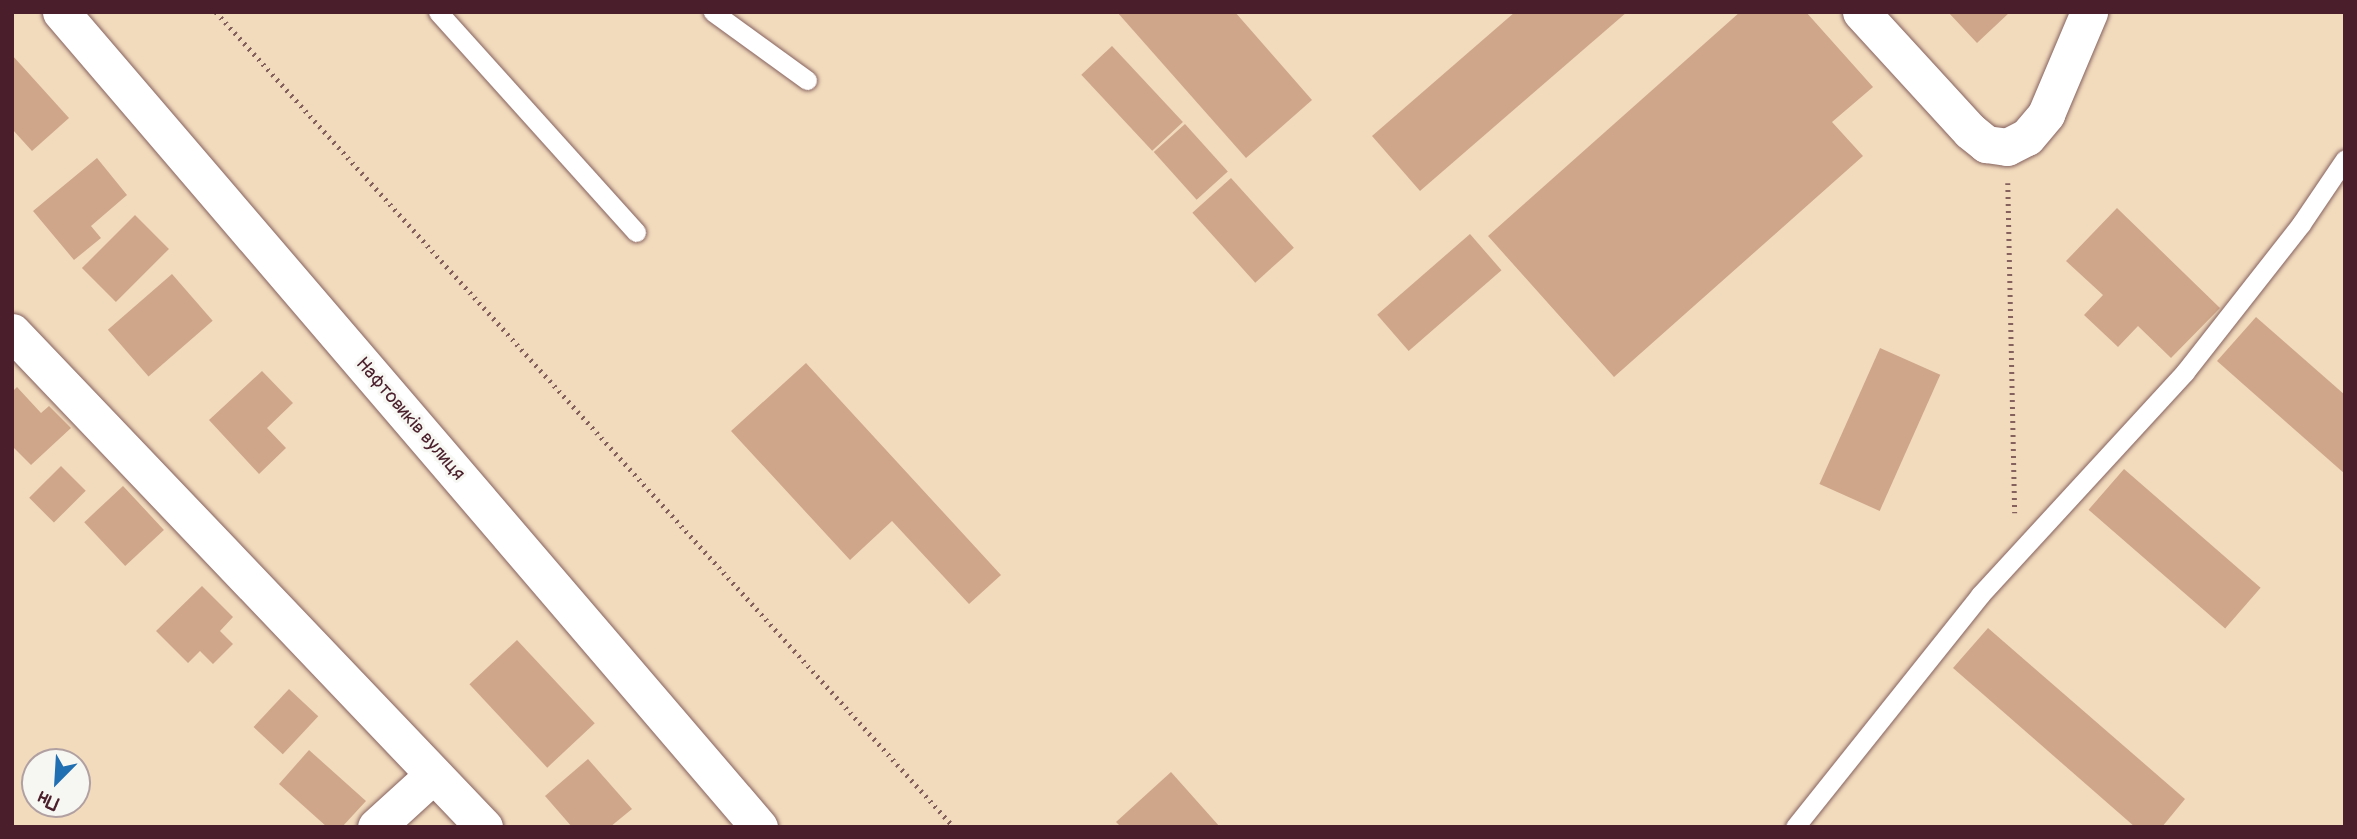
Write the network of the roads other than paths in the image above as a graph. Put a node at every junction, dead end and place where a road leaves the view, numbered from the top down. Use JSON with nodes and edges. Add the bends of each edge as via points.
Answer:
{"nodes":[{"id":1,"x":61,"y":12,"type":"edge"},
{"id":2,"x":438,"y":12,"type":"edge"},
{"id":3,"x":713,"y":12,"type":"edge"},
{"id":4,"x":1861,"y":12,"type":"edge"},
{"id":5,"x":2089,"y":12,"type":"edge"},
{"id":6,"x":807,"y":80,"type":"dead end"},
{"id":7,"x":2345,"y":159,"type":"edge"},
{"id":8,"x":636,"y":232,"type":"dead end"},
{"id":9,"x":12,"y":332,"type":"edge"},
{"id":10,"x":433,"y":775,"type":"junction"},
{"id":11,"x":376,"y":827,"type":"edge"},
{"id":12,"x":484,"y":827,"type":"edge"},
{"id":13,"x":759,"y":827,"type":"edge"},
{"id":14,"x":1795,"y":827,"type":"edge"}],
"edges":[{"from":1,"to":13,"type":"street","name":"Нафтовиків вулиця"},
{"from":2,"to":8,"type":"lane"},
{"from":3,"to":6,"type":"lane"},
{"from":4,"to":5,"type":"street","via":[[1970,131],[1986,144],[2007,147],[2027,137],[2046,114]]},
{"from":7,"to":14,"type":"lane","via":[[2301,224],[2185,372],[1980,595]]},
{"from":9,"to":10,"type":"street"},
{"from":10,"to":11,"type":"street"},
{"from":10,"to":12,"type":"street"}]}
